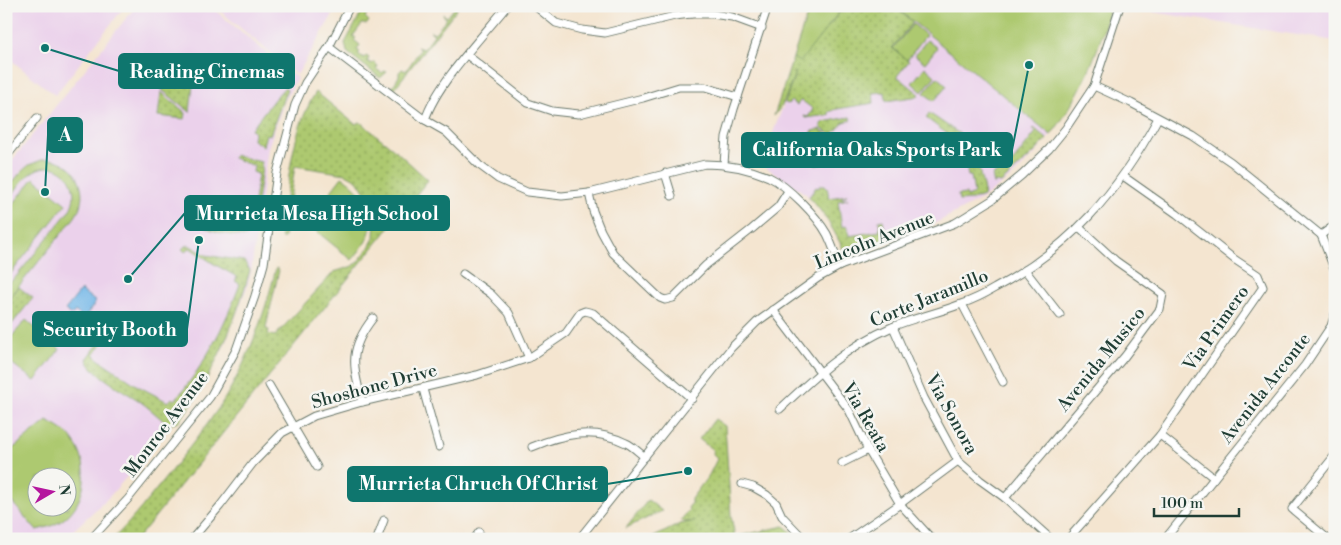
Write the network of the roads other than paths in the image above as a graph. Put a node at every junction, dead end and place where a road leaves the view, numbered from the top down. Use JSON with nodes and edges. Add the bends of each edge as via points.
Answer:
{"nodes":[{"id":1,"x":350,"y":6,"type":"edge"},
{"id":2,"x":507,"y":6,"type":"edge"},
{"id":3,"x":534,"y":6,"type":"edge"},
{"id":4,"x":690,"y":6,"type":"edge"},
{"id":5,"x":768,"y":6,"type":"edge"},
{"id":6,"x":1120,"y":6,"type":"edge"},
{"id":7,"x":691,"y":14,"type":"junction"},
{"id":8,"x":762,"y":28,"type":"junction"},
{"id":9,"x":329,"y":47,"type":"junction"},
{"id":10,"x":467,"y":55,"type":"junction"},
{"id":11,"x":1094,"y":86,"type":"junction"},
{"id":12,"x":738,"y":97,"type":"junction"},
{"id":13,"x":36,"y":118,"type":"dead end"},
{"id":14,"x":1158,"y":118,"type":"junction"},
{"id":15,"x":425,"y":120,"type":"junction"},
{"id":16,"x":6,"y":157,"type":"edge"},
{"id":17,"x":724,"y":164,"type":"junction"},
{"id":18,"x":664,"y":173,"type":"junction"},
{"id":19,"x":1123,"y":176,"type":"junction"},
{"id":20,"x":788,"y":191,"type":"junction"},
{"id":21,"x":589,"y":193,"type":"junction"},
{"id":22,"x":672,"y":196,"type":"dead end"},
{"id":23,"x":1335,"y":225,"type":"edge"},
{"id":24,"x":1080,"y":228,"type":"junction"},
{"id":25,"x":1321,"y":235,"type":"junction"},
{"id":26,"x":840,"y":266,"type":"junction"},
{"id":27,"x":1026,"y":270,"type":"junction"},
{"id":28,"x":1335,"y":271,"type":"edge"},
{"id":29,"x":463,"y":274,"type":"dead end"},
{"id":30,"x":962,"y":304,"type":"junction"},
{"id":31,"x":773,"y":310,"type":"junction"},
{"id":32,"x":1335,"y":314,"type":"edge"},
{"id":33,"x":1060,"y":315,"type":"dead end"},
{"id":34,"x":373,"y":318,"type":"dead end"},
{"id":35,"x":893,"y":327,"type":"junction"},
{"id":36,"x":529,"y":358,"type":"junction"},
{"id":37,"x":819,"y":371,"type":"junction"},
{"id":38,"x":1003,"y":382,"type":"dead end"},
{"id":39,"x":269,"y":385,"type":"dead end"},
{"id":40,"x":423,"y":388,"type":"junction"},
{"id":41,"x":692,"y":399,"type":"junction"},
{"id":42,"x":362,"y":402,"type":"junction"},
{"id":43,"x":780,"y":409,"type":"dead end"},
{"id":44,"x":293,"y":427,"type":"junction"},
{"id":45,"x":1160,"y":435,"type":"junction"},
{"id":46,"x":439,"y":447,"type":"dead end"},
{"id":47,"x":532,"y":447,"type":"dead end"},
{"id":48,"x":868,"y":450,"type":"junction"},
{"id":49,"x":1335,"y":455,"type":"edge"},
{"id":50,"x":645,"y":457,"type":"junction"},
{"id":51,"x":958,"y":461,"type":"junction"},
{"id":52,"x":842,"y":463,"type":"dead end"},
{"id":53,"x":318,"y":467,"type":"dead end"},
{"id":54,"x":1214,"y":478,"type":"junction"},
{"id":55,"x":742,"y":484,"type":"dead end"},
{"id":56,"x":1005,"y":498,"type":"junction"},
{"id":57,"x":900,"y":504,"type":"junction"},
{"id":58,"x":384,"y":520,"type":"dead end"},
{"id":59,"x":479,"y":532,"type":"dead end"},
{"id":60,"x":90,"y":539,"type":"edge"},
{"id":61,"x":192,"y":539,"type":"edge"},
{"id":62,"x":377,"y":539,"type":"edge"},
{"id":63,"x":474,"y":539,"type":"edge"},
{"id":64,"x":579,"y":539,"type":"edge"},
{"id":65,"x":804,"y":539,"type":"edge"},
{"id":66,"x":849,"y":539,"type":"edge"},
{"id":67,"x":932,"y":539,"type":"edge"},
{"id":68,"x":1051,"y":539,"type":"edge"},
{"id":69,"x":1068,"y":539,"type":"edge"},
{"id":70,"x":1165,"y":539,"type":"edge"},
{"id":71,"x":1328,"y":539,"type":"edge"}],
"edges":[{"from":1,"to":9,"type":"street","name":"Monroe Avenue"},
{"from":2,"to":10,"type":"street"},
{"from":3,"to":7,"type":"street","via":[[556,23],[605,33]]},
{"from":4,"to":7,"type":"street"},
{"from":5,"to":8,"type":"street"},
{"from":6,"to":11,"type":"street","name":"Lincoln Avenue"},
{"from":7,"to":8,"type":"street","via":[[732,17]]},
{"from":8,"to":12,"type":"street"},
{"from":9,"to":15,"type":"street"},
{"from":9,"to":60,"type":"street","name":"Monroe Avenue","via":[[295,105],[277,173],[264,264],[236,350],[210,397],[128,499]]},
{"from":10,"to":12,"type":"street","via":[[528,103],[552,111],[579,114],[679,87],[705,87]]},
{"from":10,"to":15,"type":"street","via":[[429,107]]},
{"from":11,"to":14,"type":"street"},
{"from":11,"to":26,"type":"street","name":"Lincoln Avenue","via":[[1049,149],[992,200],[955,223]]},
{"from":12,"to":17,"type":"street","via":[[726,137]]},
{"from":13,"to":16,"type":"street"},
{"from":14,"to":19,"type":"street","name":"Corte Jaramillo"},
{"from":14,"to":25,"type":"street","via":[[1193,136],[1231,162]]},
{"from":15,"to":21,"type":"street","via":[[446,132],[498,179],[527,192],[562,196]]},
{"from":17,"to":18,"type":"street","via":[[705,164]]},
{"from":17,"to":20,"type":"street","via":[[771,178]]},
{"from":18,"to":21,"type":"street"},
{"from":18,"to":22,"type":"street"},
{"from":19,"to":24,"type":"street","name":"Corte Jaramillo"},
{"from":19,"to":45,"type":"street","name":"Via Primero","via":[[1258,275],[1263,287]]},
{"from":20,"to":21,"type":"street","via":[[778,206],[706,265],[673,298],[665,300],[613,252],[601,232]]},
{"from":20,"to":26,"type":"street","via":[[810,210],[827,234]]},
{"from":23,"to":25,"type":"street"},
{"from":24,"to":27,"type":"street","name":"Corte Jaramillo"},
{"from":24,"to":56,"type":"street","name":"Avenida Musico","via":[[1116,261],[1163,294],[1160,309],[1125,356]]},
{"from":25,"to":28,"type":"street"},
{"from":26,"to":31,"type":"street","name":"Lincoln Avenue"},
{"from":27,"to":30,"type":"street","name":"Corte Jaramillo"},
{"from":27,"to":33,"type":"street"},
{"from":29,"to":36,"type":"street","via":[[491,294],[509,313]]},
{"from":30,"to":35,"type":"street","name":"Corte Jaramillo"},
{"from":30,"to":38,"type":"street"},
{"from":31,"to":37,"type":"street","name":"Via Reata"},
{"from":31,"to":41,"type":"street","name":"Lincoln Avenue","via":[[732,348]]},
{"from":32,"to":54,"type":"street","name":"Avenida Arconte","via":[[1331,326],[1305,365]]},
{"from":34,"to":42,"type":"street","via":[[363,330],[355,353]]},
{"from":35,"to":37,"type":"street","name":"Corte Jaramillo","via":[[859,344]]},
{"from":35,"to":51,"type":"street","name":"Via Sonora","via":[[924,398]]},
{"from":36,"to":40,"type":"street","name":"Shoshone Drive"},
{"from":36,"to":41,"type":"street","name":"Shoshone Drive","via":[[566,333],[580,313],[593,313]]},
{"from":37,"to":43,"type":"street","name":"Corte Jaramillo"},
{"from":37,"to":48,"type":"street","name":"Via Reata","via":[[849,410]]},
{"from":39,"to":44,"type":"street"},
{"from":40,"to":42,"type":"street","name":"Shoshone Drive"},
{"from":40,"to":46,"type":"street"},
{"from":41,"to":50,"type":"street","name":"Lincoln Avenue"},
{"from":42,"to":44,"type":"street","name":"Shoshone Drive","via":[[314,416]]},
{"from":44,"to":53,"type":"street"},
{"from":44,"to":61,"type":"street","name":"Shoshone Drive","via":[[282,433],[254,463]]},
{"from":45,"to":54,"type":"street"},
{"from":45,"to":69,"type":"street"},
{"from":47,"to":50,"type":"street","via":[[554,438],[586,432],[626,443]]},
{"from":48,"to":52,"type":"street"},
{"from":48,"to":57,"type":"street","name":"Via Reata"},
{"from":49,"to":71,"type":"street","via":[[1292,509]]},
{"from":50,"to":64,"type":"street","name":"Lincoln Avenue"},
{"from":51,"to":56,"type":"street","name":"Via Sonora"},
{"from":51,"to":57,"type":"street"},
{"from":54,"to":70,"type":"street"},
{"from":55,"to":65,"type":"street","via":[[753,486],[767,495]]},
{"from":56,"to":68,"type":"street","name":"Via Sonora"},
{"from":57,"to":66,"type":"street"},
{"from":57,"to":67,"type":"street","name":"Via Reata"},
{"from":58,"to":62,"type":"street"},
{"from":59,"to":63,"type":"street"}]}
